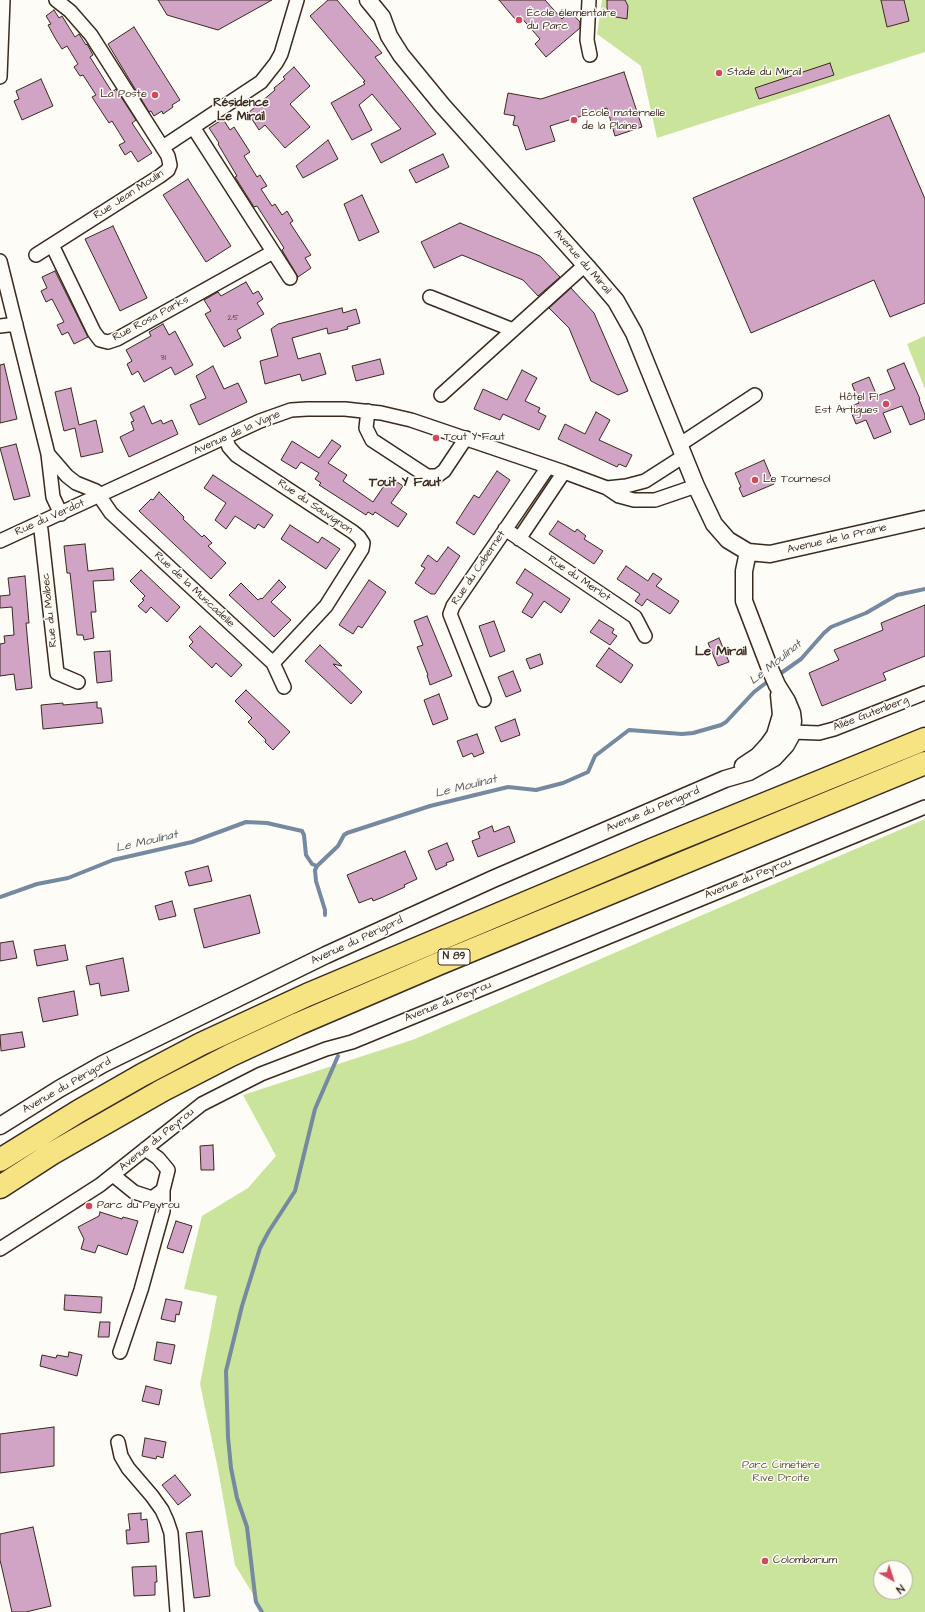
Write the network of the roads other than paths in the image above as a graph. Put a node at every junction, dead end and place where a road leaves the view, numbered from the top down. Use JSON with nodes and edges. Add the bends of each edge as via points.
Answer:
{"nodes":[{"id":1,"x":3,"y":0,"type":"edge"},
{"id":2,"x":56,"y":0,"type":"edge"},
{"id":3,"x":297,"y":0,"type":"edge"},
{"id":4,"x":368,"y":0,"type":"edge"},
{"id":5,"x":590,"y":0,"type":"edge"},
{"id":6,"x":590,"y":55,"type":"dead end"},
{"id":7,"x":0,"y":76,"type":"edge"},
{"id":8,"x":193,"y":127,"type":"junction"},
{"id":9,"x":162,"y":147,"type":"junction"},
{"id":10,"x":52,"y":245,"type":"junction"},
{"id":11,"x":273,"y":252,"type":"junction"},
{"id":12,"x":36,"y":255,"type":"dead end"},
{"id":13,"x":0,"y":261,"type":"edge"},
{"id":14,"x":585,"y":265,"type":"junction"},
{"id":15,"x":290,"y":278,"type":"dead end"},
{"id":16,"x":430,"y":297,"type":"dead end"},
{"id":17,"x":16,"y":324,"type":"junction"},
{"id":18,"x":0,"y":326,"type":"edge"},
{"id":19,"x":513,"y":330,"type":"junction"},
{"id":20,"x":441,"y":395,"type":"dead end"},
{"id":21,"x":755,"y":395,"type":"dead end"},
{"id":22,"x":368,"y":411,"type":"junction"},
{"id":23,"x":225,"y":437,"type":"junction"},
{"id":24,"x":466,"y":438,"type":"junction"},
{"id":25,"x":681,"y":451,"type":"junction"},
{"id":26,"x":48,"y":454,"type":"junction"},
{"id":27,"x":548,"y":467,"type":"junction"},
{"id":28,"x":564,"y":472,"type":"junction"},
{"id":29,"x":696,"y":486,"type":"junction"},
{"id":30,"x":607,"y":488,"type":"junction"},
{"id":31,"x":100,"y":496,"type":"junction"},
{"id":32,"x":61,"y":514,"type":"junction"},
{"id":33,"x":925,"y":519,"type":"edge"},
{"id":34,"x":38,"y":524,"type":"junction"},
{"id":35,"x":505,"y":529,"type":"junction"},
{"id":36,"x":519,"y":539,"type":"junction"},
{"id":37,"x":0,"y":541,"type":"edge"},
{"id":38,"x":748,"y":552,"type":"junction"},
{"id":39,"x":645,"y":636,"type":"dead end"},
{"id":40,"x":273,"y":663,"type":"junction"},
{"id":41,"x":78,"y":682,"type":"dead end"},
{"id":42,"x":778,"y":685,"type":"junction"},
{"id":43,"x":284,"y":687,"type":"dead end"},
{"id":44,"x":925,"y":693,"type":"edge"},
{"id":45,"x":484,"y":700,"type":"dead end"},
{"id":46,"x":781,"y":704,"type":"junction"},
{"id":47,"x":792,"y":732,"type":"junction"},
{"id":48,"x":773,"y":738,"type":"junction"},
{"id":49,"x":925,"y":739,"type":"edge"},
{"id":50,"x":925,"y":762,"type":"edge"},
{"id":51,"x":726,"y":779,"type":"junction"},
{"id":52,"x":925,"y":806,"type":"edge"},
{"id":53,"x":0,"y":1126,"type":"edge"},
{"id":54,"x":145,"y":1149,"type":"junction"},
{"id":55,"x":0,"y":1160,"type":"edge"},
{"id":56,"x":113,"y":1176,"type":"junction"},
{"id":57,"x":0,"y":1187,"type":"edge"},
{"id":58,"x":163,"y":1190,"type":"junction"},
{"id":59,"x":0,"y":1249,"type":"edge"},
{"id":60,"x":120,"y":1352,"type":"dead end"},
{"id":61,"x":118,"y":1442,"type":"dead end"},
{"id":62,"x":177,"y":1612,"type":"edge"}],
"edges":[{"from":1,"to":7,"type":"street"},
{"from":2,"to":9,"type":"street","name":"Rue Jean Moulin","via":[[70,11],[91,35]]},
{"from":3,"to":8,"type":"street","via":[[281,54],[268,75],[254,88]]},
{"from":4,"to":14,"type":"street","name":"Avenue du Mirail","via":[[382,17],[389,36],[401,55],[442,105]]},
{"from":5,"to":6,"type":"street","via":[[587,40]]},
{"from":8,"to":9,"type":"street"},
{"from":8,"to":11,"type":"street"},
{"from":9,"to":10,"type":"street","name":"Rue Jean Moulin","via":[[170,160],[168,170]]},
{"from":10,"to":11,"type":"street","name":"Rue Rosa Parks","via":[[94,332],[100,340],[108,342]]},
{"from":10,"to":12,"type":"street","name":"Rue Jean Moulin"},
{"from":11,"to":15,"type":"street"},
{"from":13,"to":17,"type":"street"},
{"from":14,"to":19,"type":"street"},
{"from":14,"to":25,"type":"street","name":"Avenue du Mirail","via":[[616,302],[631,328]]},
{"from":16,"to":19,"type":"street"},
{"from":17,"to":18,"type":"street"},
{"from":17,"to":26,"type":"street"},
{"from":19,"to":20,"type":"street"},
{"from":21,"to":25,"type":"street","name":"Avenue de la Vigne"},
{"from":22,"to":23,"type":"street","name":"Avenue de la Vigne","via":[[324,408],[291,410]]},
{"from":22,"to":24,"type":"street","name":"Avenue de la Vigne","via":[[411,420]]},
{"from":22,"to":24,"type":"street","via":[[366,428],[372,440],[427,476],[437,476],[444,471]]},
{"from":23,"to":31,"type":"street","name":"Avenue de la Vigne"},
{"from":23,"to":40,"type":"street","name":"Rue du Sauvignon","via":[[236,455],[353,532],[362,543],[362,549],[326,606]]},
{"from":24,"to":27,"type":"street","name":"Avenue de la Vigne"},
{"from":25,"to":29,"type":"street","name":"Avenue du Mirail"},
{"from":25,"to":30,"type":"street","name":"Avenue de la Vigne","via":[[640,483]]},
{"from":26,"to":31,"type":"street","via":[[67,476],[96,491]]},
{"from":26,"to":32,"type":"street","via":[[53,497]]},
{"from":27,"to":28,"type":"street","name":"Avenue de la Vigne"},
{"from":27,"to":35,"type":"street","name":"Rue du Cabernet"},
{"from":28,"to":30,"type":"street","name":"Avenue de la Vigne"},
{"from":28,"to":36,"type":"street","name":"Rue du Cabernet"},
{"from":29,"to":30,"type":"street","name":"Avenue de la Vigne","via":[[666,497],[645,501],[619,496]]},
{"from":29,"to":38,"type":"street","name":"Avenue du Mirail","via":[[714,524],[728,540]]},
{"from":31,"to":32,"type":"street","name":"Rue du Verdot"},
{"from":31,"to":40,"type":"street","name":"Rue de la Muscadelle","via":[[111,514]]},
{"from":32,"to":34,"type":"street","name":"Rue du Verdot"},
{"from":33,"to":38,"type":"street","name":"Avenue de la Prairie","via":[[770,554]]},
{"from":34,"to":37,"type":"street","name":"Rue du Verdot"},
{"from":34,"to":41,"type":"street","name":"Rue du Malbec","via":[[41,530],[57,673]]},
{"from":35,"to":36,"type":"street","name":"Rue du Merlot"},
{"from":35,"to":45,"type":"street","name":"Rue du Cabernet","via":[[450,614]]},
{"from":36,"to":39,"type":"street","name":"Rue du Merlot","via":[[635,617]]},
{"from":38,"to":42,"type":"street","name":"Avenue du Périgord","via":[[744,571],[744,601]]},
{"from":40,"to":43,"type":"street","name":"Rue de la Muscadelle"},
{"from":42,"to":46,"type":"street","name":"Avenue du Périgord"},
{"from":42,"to":47,"type":"street","name":"Avenue du Périgord","via":[[792,713]]},
{"from":44,"to":47,"type":"street","name":"Allée Gutenberg","via":[[834,729],[820,733]]},
{"from":46,"to":47,"type":"street","via":[[786,726]]},
{"from":46,"to":48,"type":"street","name":"Avenue du Périgord","via":[[780,725]]},
{"from":47,"to":48,"type":"street","via":[[782,732]]},
{"from":47,"to":51,"type":"street","name":"Avenue du Périgord","via":[[786,745],[774,758],[749,772]]},
{"from":48,"to":51,"type":"street","name":"Avenue du Périgord","via":[[758,756]]},
{"from":49,"to":55,"type":"highway","number":"N 89","via":[[307,995],[201,1044],[142,1075]]},
{"from":50,"to":57,"type":"highway","number":"N 89","via":[[284,1030],[163,1090],[58,1150]]},
{"from":51,"to":53,"type":"street","name":"Avenue du Périgord","via":[[439,903],[326,955],[103,1064]]},
{"from":52,"to":54,"type":"street","name":"Avenue du Peyrou","via":[[352,1042],[326,1049],[261,1074],[202,1104]]},
{"from":54,"to":56,"type":"street","name":"Avenue du Peyrou"},
{"from":54,"to":58,"type":"street","via":[[158,1158],[168,1170]]},
{"from":56,"to":58,"type":"street","via":[[134,1192],[152,1198]]},
{"from":56,"to":59,"type":"street","name":"Avenue du Peyrou"},
{"from":58,"to":60,"type":"street","via":[[163,1211],[141,1290]]},
{"from":61,"to":62,"type":"street","via":[[121,1456],[128,1468],[152,1496],[168,1521]]}]}
